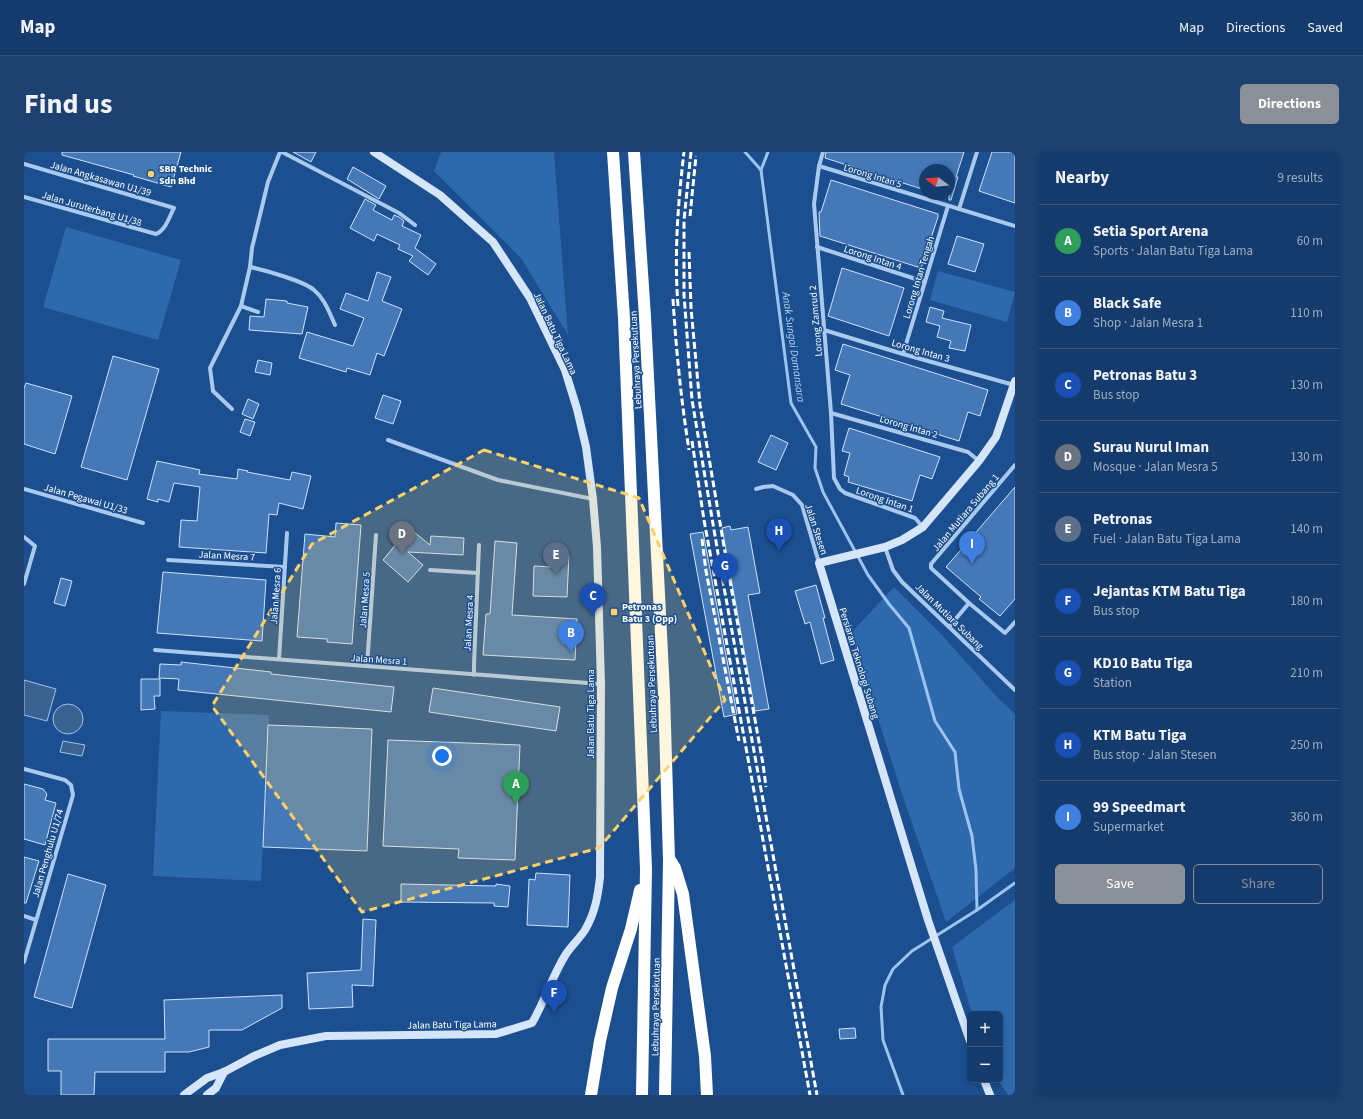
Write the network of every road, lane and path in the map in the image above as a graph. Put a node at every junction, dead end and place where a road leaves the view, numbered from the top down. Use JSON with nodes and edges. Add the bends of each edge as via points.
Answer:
{"nodes":[{"id":1,"x":281,"y":152,"type":"edge"},
{"id":2,"x":374,"y":152,"type":"edge"},
{"id":3,"x":613,"y":152,"type":"edge"},
{"id":4,"x":634,"y":152,"type":"edge"},
{"id":5,"x":823,"y":152,"type":"edge"},
{"id":6,"x":977,"y":152,"type":"edge"},
{"id":7,"x":24,"y":164,"type":"edge"},
{"id":8,"x":819,"y":166,"type":"junction"},
{"id":9,"x":24,"y":197,"type":"edge"},
{"id":10,"x":948,"y":206,"type":"junction"},
{"id":11,"x":960,"y":209,"type":"junction"},
{"id":12,"x":415,"y":225,"type":"dead end"},
{"id":13,"x":1015,"y":226,"type":"edge"},
{"id":14,"x":156,"y":234,"type":"joint"},
{"id":15,"x":817,"y":247,"type":"junction"},
{"id":16,"x":250,"y":267,"type":"junction"},
{"id":17,"x":925,"y":282,"type":"junction"},
{"id":18,"x":241,"y":306,"type":"junction"},
{"id":19,"x":258,"y":312,"type":"dead end"},
{"id":20,"x":335,"y":325,"type":"dead end"},
{"id":21,"x":824,"y":330,"type":"junction"},
{"id":22,"x":902,"y":354,"type":"junction"},
{"id":23,"x":1014,"y":383,"type":"edge"},
{"id":24,"x":232,"y":409,"type":"dead end"},
{"id":25,"x":831,"y":413,"type":"junction"},
{"id":26,"x":388,"y":440,"type":"dead end"},
{"id":27,"x":979,"y":461,"type":"junction"},
{"id":28,"x":1015,"y":464,"type":"edge"},
{"id":29,"x":24,"y":489,"type":"edge"},
{"id":30,"x":756,"y":489,"type":"dead end"},
{"id":31,"x":840,"y":489,"type":"joint"},
{"id":32,"x":593,"y":499,"type":"junction"},
{"id":33,"x":143,"y":523,"type":"dead end"},
{"id":34,"x":923,"y":527,"type":"junction"},
{"id":35,"x":287,"y":533,"type":"dead end"},
{"id":36,"x":376,"y":535,"type":"dead end"},
{"id":37,"x":24,"y":537,"type":"edge"},
{"id":38,"x":479,"y":545,"type":"dead end"},
{"id":39,"x":884,"y":547,"type":"junction"},
{"id":40,"x":168,"y":560,"type":"dead end"},
{"id":41,"x":819,"y":563,"type":"junction"},
{"id":42,"x":285,"y":567,"type":"junction"},
{"id":43,"x":430,"y":570,"type":"dead end"},
{"id":44,"x":478,"y":573,"type":"junction"},
{"id":45,"x":24,"y":584,"type":"edge"},
{"id":46,"x":969,"y":603,"type":"junction"},
{"id":47,"x":1015,"y":622,"type":"edge"},
{"id":48,"x":949,"y":627,"type":"junction"},
{"id":49,"x":155,"y":650,"type":"dead end"},
{"id":50,"x":279,"y":659,"type":"junction"},
{"id":51,"x":367,"y":666,"type":"junction"},
{"id":52,"x":474,"y":674,"type":"junction"},
{"id":53,"x":601,"y":684,"type":"junction"},
{"id":54,"x":1015,"y":690,"type":"edge"},
{"id":55,"x":24,"y":769,"type":"edge"},
{"id":56,"x":669,"y":860,"type":"junction"},
{"id":57,"x":646,"y":868,"type":"junction"},
{"id":58,"x":24,"y":916,"type":"edge"},
{"id":59,"x":36,"y":920,"type":"junction"},
{"id":60,"x":24,"y":962,"type":"edge"},
{"id":61,"x":967,"y":1032,"type":"edge"},
{"id":62,"x":224,"y":1072,"type":"junction"},
{"id":63,"x":985,"y":1083,"type":"edge"},
{"id":64,"x":184,"y":1095,"type":"edge"},
{"id":65,"x":207,"y":1095,"type":"edge"},
{"id":66,"x":591,"y":1095,"type":"edge"},
{"id":67,"x":642,"y":1095,"type":"edge"},
{"id":68,"x":665,"y":1095,"type":"edge"},
{"id":69,"x":706,"y":1095,"type":"edge"},
{"id":70,"x":990,"y":1095,"type":"edge"}],
"edges":[{"from":1,"to":12,"type":"street","via":[[399,213]]},
{"from":1,"to":16,"type":"street","via":[[268,182]]},
{"from":2,"to":32,"type":"street","name":"Jalan Batu Tiga Lama","via":[[440,195],[493,242],[530,298],[565,370],[586,447]]},
{"from":3,"to":57,"type":"highway","name":"Lebuhraya Persekutuan","via":[[624,318]]},
{"from":4,"to":56,"type":"highway","name":"Lebuhraya Persekutuan","via":[[664,693]]},
{"from":5,"to":8,"type":"street","name":"Lorong Zamrud 2"},
{"from":6,"to":11,"type":"street"},
{"from":7,"to":14,"type":"street","name":"Jalan Angkasawan U1/39","via":[[174,208],[164,228]]},
{"from":8,"to":10,"type":"street","name":"Lorong Intan 5"},
{"from":8,"to":15,"type":"street","name":"Lorong Zamrud 2","via":[[814,204]]},
{"from":9,"to":14,"type":"street","name":"Jalan Juruterbang U1/38"},
{"from":10,"to":11,"type":"street","name":"Lorong Intan 5"},
{"from":10,"to":17,"type":"street","name":"Lorong Intan Tengah"},
{"from":11,"to":13,"type":"street","name":"Lorong Intan 5"},
{"from":15,"to":17,"type":"street","name":"Lorong Intan 4"},
{"from":15,"to":21,"type":"street","name":"Lorong Zamrud 2"},
{"from":16,"to":18,"type":"street"},
{"from":16,"to":20,"type":"street","via":[[298,282],[314,290],[326,303]]},
{"from":17,"to":22,"type":"street","name":"Lorong Intan Tengah"},
{"from":18,"to":19,"type":"street"},
{"from":18,"to":24,"type":"street","via":[[210,368],[213,391]]},
{"from":21,"to":22,"type":"street","name":"Lorong Intan 3"},
{"from":21,"to":25,"type":"street","name":"Lorong Zamrud 2"},
{"from":22,"to":23,"type":"street","name":"Lorong Intan 3"},
{"from":23,"to":27,"type":"street","via":[[996,438]]},
{"from":25,"to":27,"type":"street","name":"Lorong Intan 2","via":[[968,452]]},
{"from":25,"to":31,"type":"street","name":"Lorong Zamrud 2","via":[[834,478]]},
{"from":26,"to":32,"type":"street","via":[[498,480]]},
{"from":27,"to":34,"type":"street"},
{"from":28,"to":46,"type":"street","name":"Jalan Mutiara Subang 1","via":[[931,564],[931,568]]},
{"from":29,"to":33,"type":"street","name":"Jalan Pegawai U1/33"},
{"from":30,"to":41,"type":"street","name":"Jalan Stesen","via":[[774,486],[793,495],[802,505]]},
{"from":31,"to":34,"type":"street","name":"Lorong Intan 1","via":[[915,518]]},
{"from":32,"to":53,"type":"street","name":"Jalan Batu Tiga Lama"},
{"from":34,"to":39,"type":"street"},
{"from":35,"to":42,"type":"street","name":"Jalan Mesra 6"},
{"from":36,"to":51,"type":"street","name":"Jalan Mesra 5"},
{"from":37,"to":45,"type":"street","via":[[35,546]]},
{"from":38,"to":44,"type":"street","name":"Jalan Mesra 4"},
{"from":39,"to":41,"type":"street"},
{"from":39,"to":48,"type":"street","name":"Jalan Mutiara Subang","via":[[893,570],[902,582]]},
{"from":40,"to":42,"type":"street","name":"Jalan Mesra 7"},
{"from":41,"to":61,"type":"street","name":"Persiaran Teknologi Subang","via":[[928,920]]},
{"from":42,"to":50,"type":"street","name":"Jalan Mesra 6"},
{"from":43,"to":44,"type":"street"},
{"from":44,"to":52,"type":"street","name":"Jalan Mesra 4"},
{"from":46,"to":47,"type":"street","via":[[1005,634]]},
{"from":46,"to":48,"type":"street"},
{"from":48,"to":54,"type":"street","name":"Jalan Mutiara Subang"},
{"from":49,"to":50,"type":"street","name":"Jalan Mesra 1"},
{"from":50,"to":51,"type":"street","name":"Jalan Mesra 1"},
{"from":51,"to":52,"type":"street","name":"Jalan Mesra 1"},
{"from":52,"to":53,"type":"street","name":"Jalan Mesra 1"},
{"from":53,"to":62,"type":"street","name":"Jalan Batu Tiga Lama","via":[[598,898],[585,930],[566,954],[532,1023],[496,1034],[326,1036],[280,1045]]},
{"from":55,"to":59,"type":"street","name":"Jalan Penghulu U1/74","via":[[65,780],[71,785],[73,795]]},
{"from":56,"to":68,"type":"highway","name":"Lebuhraya Persekutuan"},
{"from":56,"to":69,"type":"highway","via":[[675,868],[683,894],[705,1056]]},
{"from":57,"to":66,"type":"highway","via":[[631,929],[612,988]]},
{"from":57,"to":67,"type":"highway","name":"Lebuhraya Persekutuan"},
{"from":58,"to":59,"type":"street"},
{"from":59,"to":60,"type":"street","name":"Jalan Penghulu U1/74"},
{"from":62,"to":64,"type":"street","name":"Jalan Batu Tiga Lama","via":[[207,1078]]},
{"from":62,"to":65,"type":"street","via":[[216,1088]]},
{"from":63,"to":70,"type":"street"}]}
